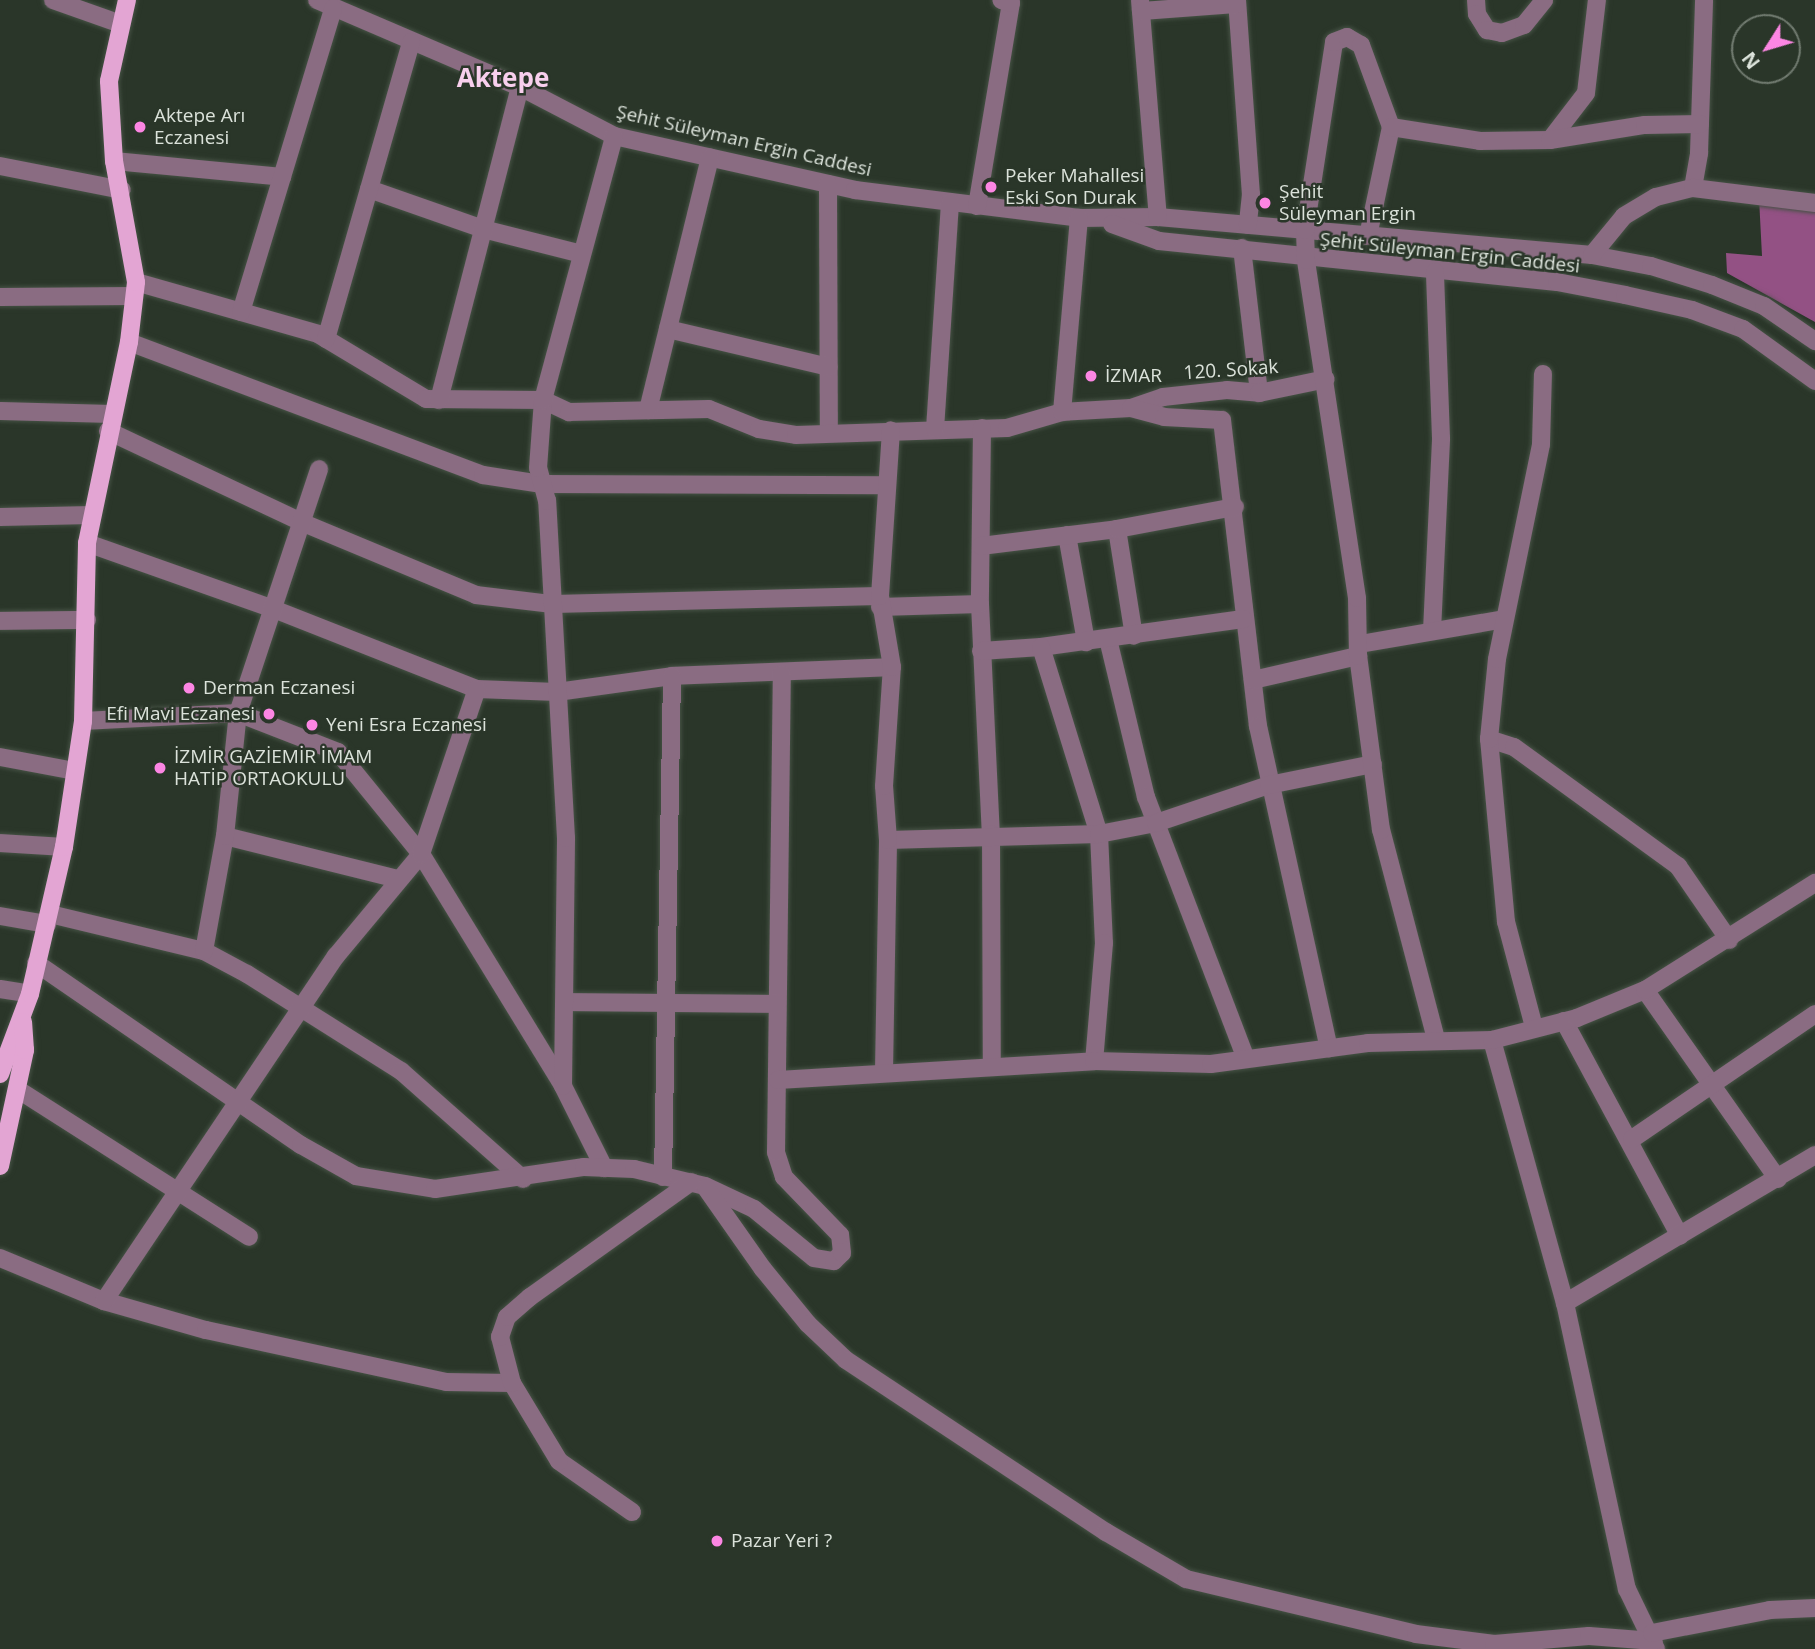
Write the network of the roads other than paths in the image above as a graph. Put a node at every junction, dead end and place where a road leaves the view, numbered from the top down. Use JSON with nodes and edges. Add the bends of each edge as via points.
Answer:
{"nodes":[{"id":1,"x":53,"y":0,"type":"edge"},
{"id":2,"x":127,"y":0,"type":"edge"},
{"id":3,"x":1001,"y":0,"type":"edge"},
{"id":4,"x":1476,"y":0,"type":"edge"},
{"id":5,"x":1544,"y":0,"type":"edge"},
{"id":6,"x":1597,"y":0,"type":"edge"},
{"id":7,"x":1704,"y":0,"type":"edge"},
{"id":8,"x":1237,"y":2,"type":"edge"},
{"id":9,"x":325,"y":5,"type":"edge"},
{"id":10,"x":1140,"y":5,"type":"edge"},
{"id":11,"x":121,"y":24,"type":"junction"},
{"id":12,"x":411,"y":42,"type":"junction"},
{"id":13,"x":520,"y":87,"type":"junction"},
{"id":14,"x":1700,"y":124,"type":"junction"},
{"id":15,"x":1391,"y":127,"type":"junction"},
{"id":16,"x":614,"y":136,"type":"junction"},
{"id":17,"x":1550,"y":140,"type":"junction"},
{"id":18,"x":710,"y":158,"type":"junction"},
{"id":19,"x":114,"y":161,"type":"junction"},
{"id":20,"x":0,"y":166,"type":"edge"},
{"id":21,"x":282,"y":177,"type":"junction"},
{"id":22,"x":828,"y":184,"type":"junction"},
{"id":23,"x":1693,"y":188,"type":"junction"},
{"id":24,"x":369,"y":189,"type":"junction"},
{"id":25,"x":122,"y":190,"type":"junction"},
{"id":26,"x":950,"y":202,"type":"junction"},
{"id":27,"x":1815,"y":203,"type":"edge"},
{"id":28,"x":977,"y":205,"type":"junction"},
{"id":29,"x":1158,"y":217,"type":"junction"},
{"id":30,"x":1079,"y":218,"type":"junction"},
{"id":31,"x":1105,"y":221,"type":"junction"},
{"id":32,"x":1248,"y":225,"type":"junction"},
{"id":33,"x":483,"y":229,"type":"junction"},
{"id":34,"x":1305,"y":230,"type":"junction"},
{"id":35,"x":1368,"y":236,"type":"junction"},
{"id":36,"x":1242,"y":248,"type":"junction"},
{"id":37,"x":582,"y":254,"type":"junction"},
{"id":38,"x":1592,"y":255,"type":"junction"},
{"id":39,"x":1306,"y":260,"type":"junction"},
{"id":40,"x":1435,"y":272,"type":"junction"},
{"id":41,"x":134,"y":289,"type":"junction"},
{"id":42,"x":0,"y":296,"type":"edge"},
{"id":43,"x":241,"y":312,"type":"junction"},
{"id":44,"x":668,"y":330,"type":"junction"},
{"id":45,"x":326,"y":339,"type":"junction"},
{"id":46,"x":1815,"y":341,"type":"edge"},
{"id":47,"x":129,"y":342,"type":"junction"},
{"id":48,"x":829,"y":367,"type":"junction"},
{"id":49,"x":1543,"y":374,"type":"dead end"},
{"id":50,"x":1326,"y":379,"type":"junction"},
{"id":51,"x":1815,"y":381,"type":"edge"},
{"id":52,"x":1259,"y":393,"type":"junction"},
{"id":53,"x":439,"y":400,"type":"junction"},
{"id":54,"x":543,"y":400,"type":"junction"},
{"id":55,"x":1131,"y":408,"type":"junction"},
{"id":56,"x":648,"y":410,"type":"junction"},
{"id":57,"x":0,"y":411,"type":"edge"},
{"id":58,"x":1062,"y":412,"type":"junction"},
{"id":59,"x":110,"y":422,"type":"junction"},
{"id":60,"x":982,"y":428,"type":"junction"},
{"id":61,"x":934,"y":429,"type":"junction"},
{"id":62,"x":891,"y":430,"type":"junction"},
{"id":63,"x":830,"y":433,"type":"junction"},
{"id":64,"x":319,"y":469,"type":"dead end"},
{"id":65,"x":542,"y":484,"type":"junction"},
{"id":66,"x":886,"y":485,"type":"junction"},
{"id":67,"x":1236,"y":507,"type":"junction"},
{"id":68,"x":92,"y":516,"type":"junction"},
{"id":69,"x":0,"y":517,"type":"edge"},
{"id":70,"x":300,"y":522,"type":"junction"},
{"id":71,"x":1117,"y":529,"type":"junction"},
{"id":72,"x":1067,"y":535,"type":"junction"},
{"id":73,"x":87,"y":543,"type":"junction"},
{"id":74,"x":981,"y":546,"type":"junction"},
{"id":75,"x":880,"y":601,"type":"junction"},
{"id":76,"x":552,"y":604,"type":"junction"},
{"id":77,"x":980,"y":604,"type":"junction"},
{"id":78,"x":276,"y":610,"type":"junction"},
{"id":79,"x":1243,"y":619,"type":"junction"},
{"id":80,"x":1504,"y":619,"type":"junction"},
{"id":81,"x":87,"y":620,"type":"junction"},
{"id":82,"x":0,"y":621,"type":"edge"},
{"id":83,"x":1432,"y":631,"type":"junction"},
{"id":84,"x":1134,"y":636,"type":"junction"},
{"id":85,"x":1108,"y":639,"type":"junction"},
{"id":86,"x":1086,"y":642,"type":"junction"},
{"id":87,"x":1041,"y":647,"type":"junction"},
{"id":88,"x":1359,"y":650,"type":"junction"},
{"id":89,"x":981,"y":652,"type":"junction"},
{"id":90,"x":892,"y":667,"type":"junction"},
{"id":91,"x":782,"y":674,"type":"junction"},
{"id":92,"x":672,"y":676,"type":"junction"},
{"id":93,"x":1253,"y":680,"type":"junction"},
{"id":94,"x":477,"y":689,"type":"junction"},
{"id":95,"x":557,"y":692,"type":"junction"},
{"id":96,"x":239,"y":713,"type":"junction"},
{"id":97,"x":83,"y":721,"type":"junction"},
{"id":98,"x":1489,"y":739,"type":"junction"},
{"id":99,"x":0,"y":757,"type":"edge"},
{"id":100,"x":1373,"y":764,"type":"junction"},
{"id":101,"x":75,"y":771,"type":"junction"},
{"id":102,"x":1269,"y":785,"type":"junction"},
{"id":103,"x":1156,"y":823,"type":"junction"},
{"id":104,"x":991,"y":834,"type":"junction"},
{"id":105,"x":1099,"y":834,"type":"junction"},
{"id":106,"x":225,"y":836,"type":"junction"},
{"id":107,"x":888,"y":840,"type":"junction"},
{"id":108,"x":0,"y":843,"type":"edge"},
{"id":109,"x":64,"y":847,"type":"junction"},
{"id":110,"x":421,"y":854,"type":"junction"},
{"id":111,"x":398,"y":879,"type":"junction"},
{"id":112,"x":1815,"y":883,"type":"edge"},
{"id":113,"x":0,"y":916,"type":"edge"},
{"id":114,"x":48,"y":919,"type":"junction"},
{"id":115,"x":1729,"y":940,"type":"junction"},
{"id":116,"x":204,"y":951,"type":"junction"},
{"id":117,"x":36,"y":963,"type":"junction"},
{"id":118,"x":0,"y":989,"type":"edge"},
{"id":119,"x":1645,"y":989,"type":"junction"},
{"id":120,"x":30,"y":994,"type":"junction"},
{"id":121,"x":567,"y":1002,"type":"junction"},
{"id":122,"x":666,"y":1003,"type":"junction"},
{"id":123,"x":777,"y":1004,"type":"junction"},
{"id":124,"x":301,"y":1006,"type":"junction"},
{"id":125,"x":1815,"y":1014,"type":"edge"},
{"id":126,"x":23,"y":1016,"type":"junction"},
{"id":127,"x":1564,"y":1021,"type":"junction"},
{"id":128,"x":1534,"y":1027,"type":"junction"},
{"id":129,"x":1436,"y":1039,"type":"junction"},
{"id":130,"x":1492,"y":1040,"type":"junction"},
{"id":131,"x":1329,"y":1048,"type":"junction"},
{"id":132,"x":1246,"y":1059,"type":"junction"},
{"id":133,"x":1094,"y":1061,"type":"junction"},
{"id":134,"x":992,"y":1066,"type":"junction"},
{"id":135,"x":0,"y":1070,"type":"edge"},
{"id":136,"x":884,"y":1071,"type":"junction"},
{"id":137,"x":778,"y":1080,"type":"junction"},
{"id":138,"x":1715,"y":1085,"type":"junction"},
{"id":139,"x":563,"y":1086,"type":"junction"},
{"id":140,"x":17,"y":1089,"type":"junction"},
{"id":141,"x":236,"y":1101,"type":"junction"},
{"id":142,"x":1632,"y":1139,"type":"junction"},
{"id":143,"x":1815,"y":1155,"type":"edge"},
{"id":144,"x":0,"y":1166,"type":"edge"},
{"id":145,"x":604,"y":1168,"type":"junction"},
{"id":146,"x":663,"y":1177,"type":"junction"},
{"id":147,"x":523,"y":1179,"type":"junction"},
{"id":148,"x":1778,"y":1179,"type":"junction"},
{"id":149,"x":698,"y":1184,"type":"junction"},
{"id":150,"x":176,"y":1191,"type":"junction"},
{"id":151,"x":1680,"y":1236,"type":"junction"},
{"id":152,"x":249,"y":1237,"type":"dead end"},
{"id":153,"x":0,"y":1258,"type":"edge"},
{"id":154,"x":104,"y":1301,"type":"junction"},
{"id":155,"x":1565,"y":1303,"type":"junction"},
{"id":156,"x":512,"y":1383,"type":"junction"},
{"id":157,"x":632,"y":1512,"type":"dead end"},
{"id":158,"x":1815,"y":1608,"type":"edge"},
{"id":159,"x":1654,"y":1641,"type":"edge"}],
"edges":[{"from":1,"to":11,"type":"street"},
{"from":2,"to":11,"type":"main road"},
{"from":3,"to":28,"type":"street","via":[[1012,3]]},
{"from":4,"to":5,"type":"street","via":[[1477,14],[1487,30],[1502,33],[1524,25]]},
{"from":6,"to":17,"type":"street","via":[[1586,93]]},
{"from":7,"to":14,"type":"street"},
{"from":8,"to":10,"type":"street"},
{"from":8,"to":32,"type":"street","via":[[1251,194]]},
{"from":9,"to":12,"type":"street","name":"Şehit Süleyman Ergin Caddesi"},
{"from":9,"to":21,"type":"street"},
{"from":10,"to":29,"type":"street"},
{"from":11,"to":19,"type":"main road","via":[[109,81]]},
{"from":12,"to":13,"type":"street","name":"Şehit Süleyman Ergin Caddesi"},
{"from":12,"to":24,"type":"street"},
{"from":13,"to":16,"type":"street","name":"Şehit Süleyman Ergin Caddesi"},
{"from":13,"to":33,"type":"street"},
{"from":14,"to":17,"type":"street","via":[[1645,125]]},
{"from":14,"to":23,"type":"street"},
{"from":15,"to":17,"type":"street","via":[[1480,141]]},
{"from":15,"to":34,"type":"street","via":[[1361,45],[1348,37],[1334,42]]},
{"from":15,"to":35,"type":"street"},
{"from":16,"to":18,"type":"street","name":"Şehit Süleyman Ergin Caddesi"},
{"from":16,"to":37,"type":"street"},
{"from":18,"to":22,"type":"street","name":"Şehit Süleyman Ergin Caddesi"},
{"from":18,"to":44,"type":"street"},
{"from":19,"to":21,"type":"street"},
{"from":19,"to":25,"type":"main road"},
{"from":20,"to":25,"type":"street"},
{"from":21,"to":43,"type":"street"},
{"from":22,"to":26,"type":"street","name":"Şehit Süleyman Ergin Caddesi"},
{"from":22,"to":48,"type":"street"},
{"from":23,"to":27,"type":"street"},
{"from":23,"to":38,"type":"street","via":[[1656,197],[1625,216]]},
{"from":24,"to":33,"type":"street"},
{"from":24,"to":45,"type":"street"},
{"from":25,"to":41,"type":"main road"},
{"from":26,"to":28,"type":"street","name":"Şehit Süleyman Ergin Caddesi"},
{"from":26,"to":61,"type":"street"},
{"from":28,"to":30,"type":"street","name":"Şehit Süleyman Ergin Caddesi"},
{"from":29,"to":31,"type":"street","name":"Şehit Süleyman Ergin Caddesi"},
{"from":29,"to":32,"type":"street","name":"Şehit Süleyman Ergin Caddesi"},
{"from":30,"to":31,"type":"street","name":"Şehit Süleyman Ergin Caddesi"},
{"from":30,"to":58,"type":"street"},
{"from":31,"to":36,"type":"street","name":"Şehit Süleyman Ergin Caddesi","via":[[1159,242]]},
{"from":32,"to":34,"type":"street","name":"Şehit Süleyman Ergin Caddesi"},
{"from":33,"to":37,"type":"street"},
{"from":33,"to":53,"type":"street"},
{"from":34,"to":35,"type":"street","name":"Şehit Süleyman Ergin Caddesi"},
{"from":34,"to":39,"type":"street"},
{"from":35,"to":38,"type":"street","name":"Şehit Süleyman Ergin Caddesi"},
{"from":36,"to":39,"type":"street","name":"Şehit Süleyman Ergin Caddesi"},
{"from":36,"to":52,"type":"street"},
{"from":37,"to":54,"type":"street"},
{"from":38,"to":46,"type":"street","name":"Şehit Süleyman Ergin Caddesi","via":[[1651,266],[1712,285],[1764,306]]},
{"from":39,"to":40,"type":"street","name":"Şehit Süleyman Ergin Caddesi"},
{"from":39,"to":50,"type":"street"},
{"from":40,"to":51,"type":"street","name":"Şehit Süleyman Ergin Caddesi","via":[[1557,282],[1692,310],[1743,329]]},
{"from":40,"to":83,"type":"street","via":[[1441,438]]},
{"from":41,"to":42,"type":"street"},
{"from":41,"to":43,"type":"street"},
{"from":41,"to":47,"type":"main road"},
{"from":43,"to":45,"type":"street"},
{"from":44,"to":48,"type":"street"},
{"from":44,"to":56,"type":"street"},
{"from":45,"to":53,"type":"street","via":[[426,400]]},
{"from":47,"to":59,"type":"main road"},
{"from":47,"to":65,"type":"street","via":[[483,475]]},
{"from":48,"to":63,"type":"street"},
{"from":49,"to":80,"type":"street","via":[[1541,444]]},
{"from":50,"to":52,"type":"street","name":"120. Sokak"},
{"from":50,"to":88,"type":"street"},
{"from":52,"to":55,"type":"street","name":"120. Sokak","via":[[1227,390],[1163,397]]},
{"from":53,"to":54,"type":"street"},
{"from":54,"to":56,"type":"street","name":"120. Sokak","via":[[569,412]]},
{"from":54,"to":65,"type":"street","via":[[538,468]]},
{"from":55,"to":58,"type":"street","name":"120. Sokak"},
{"from":55,"to":67,"type":"street","via":[[1164,417],[1222,420]]},
{"from":56,"to":63,"type":"street","name":"120. Sokak","via":[[709,408],[759,429]]},
{"from":57,"to":59,"type":"street"},
{"from":58,"to":60,"type":"street","name":"120. Sokak","via":[[1007,428]]},
{"from":59,"to":68,"type":"main road"},
{"from":59,"to":70,"type":"street"},
{"from":60,"to":61,"type":"street","name":"120. Sokak"},
{"from":60,"to":74,"type":"street"},
{"from":61,"to":62,"type":"street","name":"120. Sokak"},
{"from":62,"to":63,"type":"street","name":"120. Sokak"},
{"from":62,"to":66,"type":"street"},
{"from":64,"to":70,"type":"street"},
{"from":65,"to":66,"type":"street"},
{"from":65,"to":76,"type":"street"},
{"from":66,"to":75,"type":"street"},
{"from":67,"to":71,"type":"street"},
{"from":67,"to":79,"type":"street"},
{"from":68,"to":69,"type":"street"},
{"from":68,"to":73,"type":"main road"},
{"from":70,"to":76,"type":"street","via":[[476,595]]},
{"from":70,"to":78,"type":"street"},
{"from":71,"to":72,"type":"street"},
{"from":71,"to":84,"type":"street"},
{"from":72,"to":74,"type":"street"},
{"from":72,"to":86,"type":"street"},
{"from":73,"to":78,"type":"street"},
{"from":73,"to":81,"type":"main road"},
{"from":74,"to":77,"type":"street"},
{"from":75,"to":76,"type":"street"},
{"from":75,"to":77,"type":"street"},
{"from":75,"to":90,"type":"street"},
{"from":76,"to":95,"type":"street"},
{"from":77,"to":89,"type":"street"},
{"from":78,"to":94,"type":"street"},
{"from":78,"to":96,"type":"street"},
{"from":79,"to":84,"type":"street"},
{"from":79,"to":93,"type":"street"},
{"from":80,"to":83,"type":"street"},
{"from":80,"to":98,"type":"street"},
{"from":81,"to":82,"type":"street"},
{"from":81,"to":97,"type":"main road"},
{"from":83,"to":88,"type":"street"},
{"from":84,"to":85,"type":"street"},
{"from":85,"to":86,"type":"street"},
{"from":85,"to":103,"type":"street"},
{"from":86,"to":87,"type":"street"},
{"from":87,"to":89,"type":"street"},
{"from":87,"to":105,"type":"street"},
{"from":88,"to":93,"type":"street"},
{"from":88,"to":100,"type":"street"},
{"from":89,"to":104,"type":"street"},
{"from":90,"to":91,"type":"street"},
{"from":90,"to":107,"type":"street","via":[[884,786]]},
{"from":91,"to":92,"type":"street"},
{"from":91,"to":123,"type":"street"},
{"from":92,"to":95,"type":"street"},
{"from":92,"to":122,"type":"street"},
{"from":93,"to":102,"type":"street"},
{"from":94,"to":95,"type":"street"},
{"from":94,"to":110,"type":"street"},
{"from":95,"to":121,"type":"street","via":[[566,838]]},
{"from":96,"to":97,"type":"street"},
{"from":96,"to":106,"type":"street"},
{"from":96,"to":110,"type":"street","via":[[338,752]]},
{"from":97,"to":101,"type":"main road"},
{"from":98,"to":115,"type":"street","via":[[1514,747],[1678,866]]},
{"from":98,"to":128,"type":"street","via":[[1506,922]]},
{"from":99,"to":101,"type":"street"},
{"from":100,"to":102,"type":"street"},
{"from":100,"to":129,"type":"street","via":[[1381,830]]},
{"from":101,"to":109,"type":"main road"},
{"from":102,"to":103,"type":"street"},
{"from":102,"to":131,"type":"street"},
{"from":103,"to":105,"type":"street"},
{"from":103,"to":132,"type":"street"},
{"from":104,"to":105,"type":"street"},
{"from":104,"to":107,"type":"street"},
{"from":104,"to":134,"type":"street"},
{"from":105,"to":133,"type":"street","via":[[1104,943]]},
{"from":106,"to":111,"type":"street"},
{"from":106,"to":116,"type":"street"},
{"from":107,"to":136,"type":"street"},
{"from":108,"to":109,"type":"street"},
{"from":109,"to":114,"type":"main road"},
{"from":110,"to":111,"type":"street"},
{"from":110,"to":139,"type":"street"},
{"from":111,"to":124,"type":"street"},
{"from":112,"to":115,"type":"street"},
{"from":113,"to":114,"type":"street"},
{"from":114,"to":116,"type":"street"},
{"from":114,"to":117,"type":"main road"},
{"from":115,"to":119,"type":"street"},
{"from":116,"to":124,"type":"street"},
{"from":117,"to":120,"type":"main road"},
{"from":117,"to":141,"type":"street"},
{"from":118,"to":120,"type":"street"},
{"from":119,"to":127,"type":"street"},
{"from":119,"to":138,"type":"street"},
{"from":120,"to":126,"type":"main road"},
{"from":121,"to":122,"type":"street"},
{"from":121,"to":139,"type":"street"},
{"from":122,"to":123,"type":"street"},
{"from":122,"to":146,"type":"street"},
{"from":123,"to":137,"type":"street"},
{"from":124,"to":141,"type":"street"},
{"from":124,"to":147,"type":"street","via":[[401,1071]]},
{"from":125,"to":138,"type":"street"},
{"from":126,"to":135,"type":"main road"},
{"from":126,"to":140,"type":"main road","via":[[24,1050]]},
{"from":127,"to":128,"type":"street"},
{"from":127,"to":142,"type":"street"},
{"from":128,"to":130,"type":"street"},
{"from":129,"to":130,"type":"street"},
{"from":129,"to":131,"type":"street"},
{"from":130,"to":155,"type":"street"},
{"from":131,"to":132,"type":"street"},
{"from":132,"to":133,"type":"street","via":[[1211,1065]]},
{"from":133,"to":134,"type":"street"},
{"from":134,"to":136,"type":"street"},
{"from":136,"to":137,"type":"street"},
{"from":137,"to":149,"type":"street","via":[[776,1152],[784,1177],[840,1235],[842,1253],[834,1261],[814,1258],[754,1209]]},
{"from":138,"to":142,"type":"street"},
{"from":138,"to":148,"type":"street"},
{"from":139,"to":145,"type":"street"},
{"from":140,"to":144,"type":"main road"},
{"from":140,"to":150,"type":"street"},
{"from":141,"to":147,"type":"street","via":[[356,1176],[435,1189]]},
{"from":141,"to":150,"type":"street"},
{"from":142,"to":151,"type":"street"},
{"from":143,"to":148,"type":"street"},
{"from":145,"to":146,"type":"street"},
{"from":145,"to":147,"type":"street"},
{"from":146,"to":149,"type":"street"},
{"from":148,"to":151,"type":"street"},
{"from":149,"to":156,"type":"street","via":[[507,1317],[500,1337]]},
{"from":149,"to":159,"type":"street","via":[[808,1324],[846,1360],[1106,1532],[1186,1579],[1416,1634],[1494,1644],[1589,1636]]},
{"from":150,"to":152,"type":"street"},
{"from":150,"to":154,"type":"street"},
{"from":151,"to":155,"type":"street"},
{"from":153,"to":154,"type":"street"},
{"from":154,"to":156,"type":"street","via":[[206,1330],[446,1382]]},
{"from":155,"to":159,"type":"street","via":[[1628,1589]]},
{"from":156,"to":157,"type":"street","via":[[559,1461]]},
{"from":158,"to":159,"type":"street","via":[[1770,1610]]}]}
